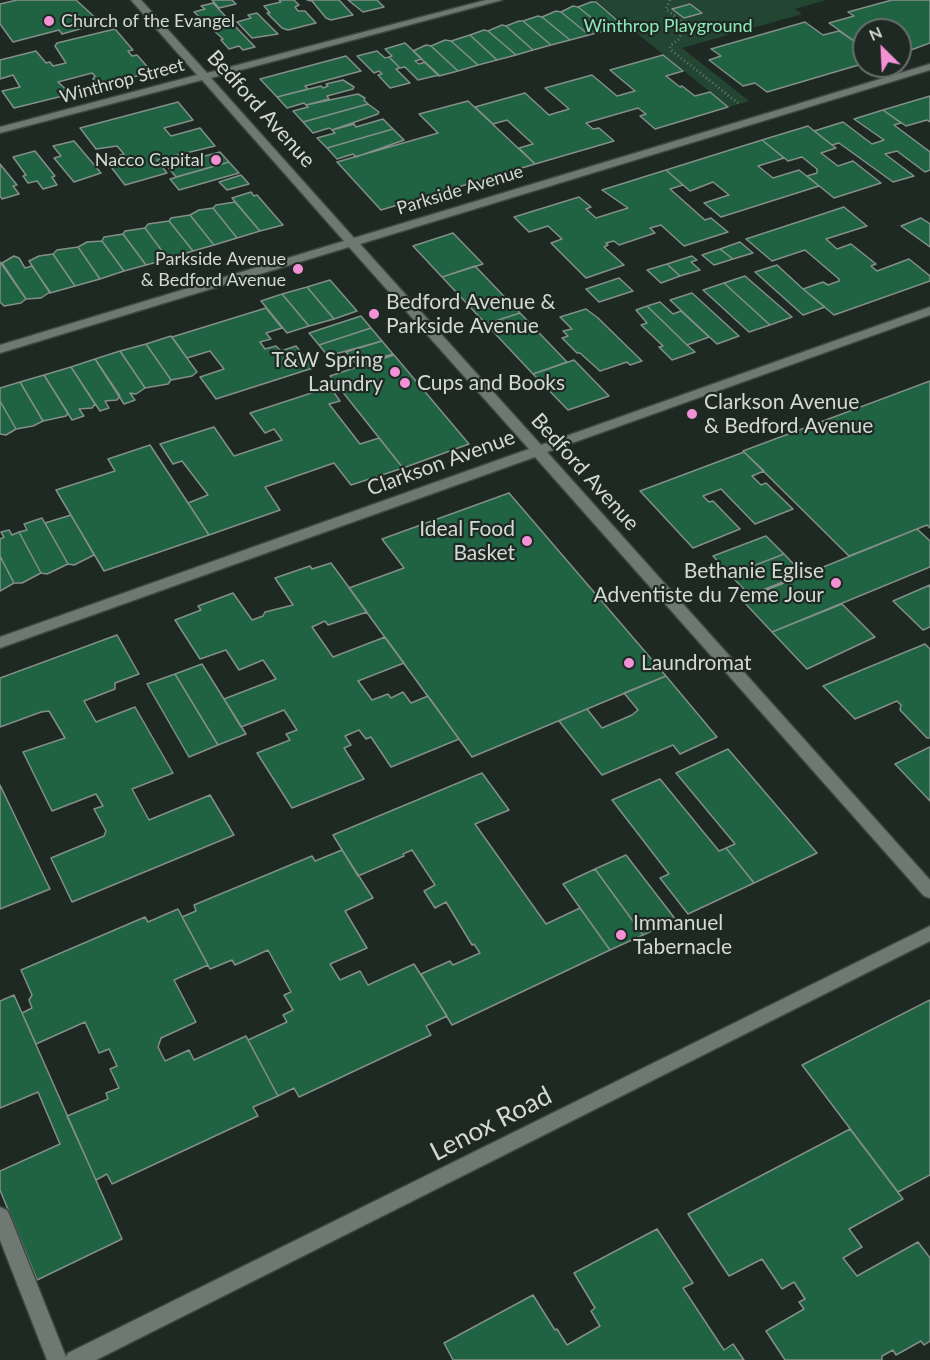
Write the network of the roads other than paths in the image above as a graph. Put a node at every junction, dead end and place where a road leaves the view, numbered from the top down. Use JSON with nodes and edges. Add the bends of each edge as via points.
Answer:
{"nodes":[{"id":1,"x":136,"y":0,"type":"edge"},
{"id":2,"x":497,"y":0,"type":"edge"},
{"id":3,"x":930,"y":67,"type":"edge"},
{"id":4,"x":204,"y":76,"type":"junction"},
{"id":5,"x":0,"y":130,"type":"edge"},
{"id":6,"x":352,"y":242,"type":"junction"},
{"id":7,"x":930,"y":312,"type":"edge"},
{"id":8,"x":0,"y":349,"type":"edge"},
{"id":9,"x":538,"y":451,"type":"junction"},
{"id":10,"x":0,"y":643,"type":"edge"},
{"id":11,"x":930,"y":891,"type":"edge"},
{"id":12,"x":930,"y":933,"type":"edge"},
{"id":13,"x":0,"y":1216,"type":"edge"},
{"id":14,"x":57,"y":1360,"type":"edge"},
{"id":15,"x":75,"y":1360,"type":"edge"}],
"edges":[{"from":1,"to":4,"type":"street","name":"Bedford Avenue"},
{"from":2,"to":4,"type":"street","name":"Winthrop Street"},
{"from":3,"to":6,"type":"street","name":"Parkside Avenue"},
{"from":4,"to":5,"type":"street","name":"Winthrop Street"},
{"from":4,"to":6,"type":"street","name":"Bedford Avenue"},
{"from":6,"to":8,"type":"street","name":"Parkside Avenue"},
{"from":6,"to":9,"type":"street","name":"Bedford Avenue"},
{"from":7,"to":9,"type":"street","name":"Clarkson Avenue"},
{"from":9,"to":10,"type":"street","name":"Clarkson Avenue"},
{"from":9,"to":11,"type":"street","name":"Bedford Avenue"},
{"from":12,"to":15,"type":"street","name":"Lenox Road"},
{"from":13,"to":14,"type":"street"}]}
